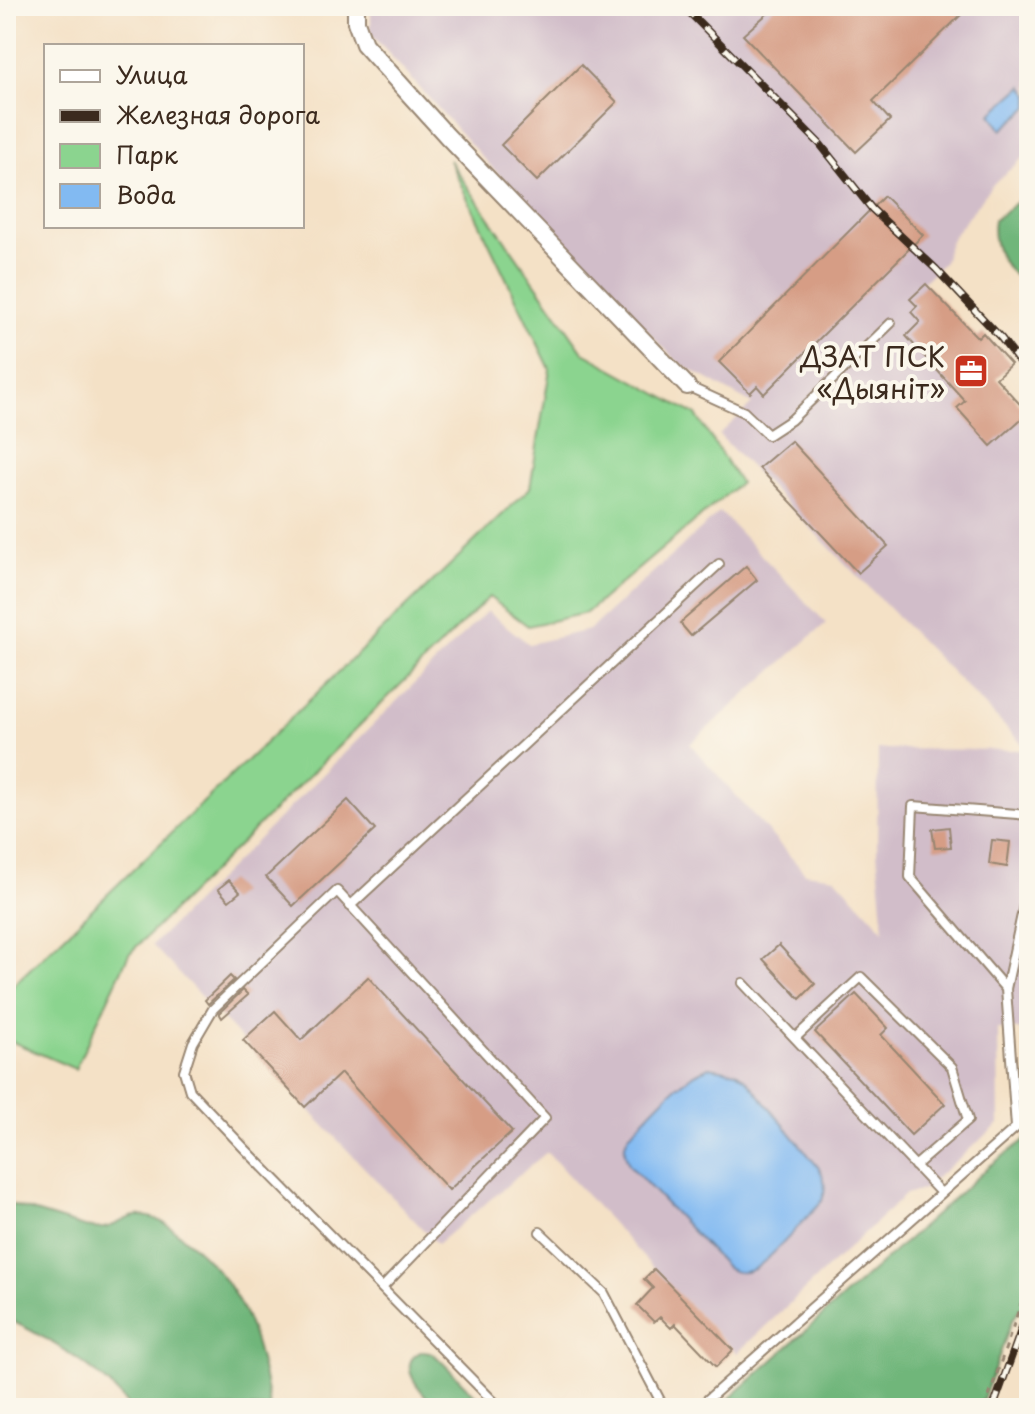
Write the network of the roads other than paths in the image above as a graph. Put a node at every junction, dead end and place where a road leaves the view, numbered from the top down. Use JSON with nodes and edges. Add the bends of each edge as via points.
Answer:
{"nodes":[{"id":1,"x":356,"y":6,"type":"edge"},
{"id":2,"x":891,"y":323,"type":"dead end"},
{"id":3,"x":687,"y":386,"type":"joint"},
{"id":4,"x":719,"y":564,"type":"dead end"},
{"id":5,"x":1029,"y":815,"type":"edge"},
{"id":6,"x":1029,"y":882,"type":"edge"},
{"id":7,"x":350,"y":906,"type":"junction"},
{"id":8,"x":743,"y":983,"type":"dead end"},
{"id":9,"x":1006,"y":989,"type":"junction"},
{"id":10,"x":795,"y":1038,"type":"junction"},
{"id":11,"x":1029,"y":1116,"type":"edge"},
{"id":12,"x":1016,"y":1127,"type":"junction"},
{"id":13,"x":915,"y":1166,"type":"junction"},
{"id":14,"x":941,"y":1193,"type":"junction"},
{"id":15,"x":540,"y":1232,"type":"dead end"},
{"id":16,"x":382,"y":1288,"type":"junction"},
{"id":17,"x":500,"y":1408,"type":"edge"},
{"id":18,"x":664,"y":1408,"type":"edge"},
{"id":19,"x":698,"y":1408,"type":"edge"}],
"edges":[{"from":1,"to":3,"type":"street","via":[[364,44]]},
{"from":2,"to":3,"type":"lane","via":[[791,420],[768,435],[744,412]]},
{"from":4,"to":7,"type":"lane"},
{"from":5,"to":9,"type":"lane","via":[[913,806],[910,877]]},
{"from":6,"to":9,"type":"lane"},
{"from":7,"to":16,"type":"lane","via":[[545,1118]]},
{"from":7,"to":16,"type":"lane","via":[[337,891],[213,1009],[184,1071],[190,1091]]},
{"from":8,"to":10,"type":"lane"},
{"from":9,"to":12,"type":"lane"},
{"from":10,"to":13,"type":"lane"},
{"from":10,"to":13,"type":"lane","via":[[861,977],[952,1067],[968,1120]]},
{"from":11,"to":12,"type":"lane"},
{"from":12,"to":14,"type":"lane"},
{"from":13,"to":14,"type":"lane"},
{"from":14,"to":19,"type":"lane"},
{"from":15,"to":18,"type":"lane","via":[[604,1293]]},
{"from":16,"to":17,"type":"lane"}]}
